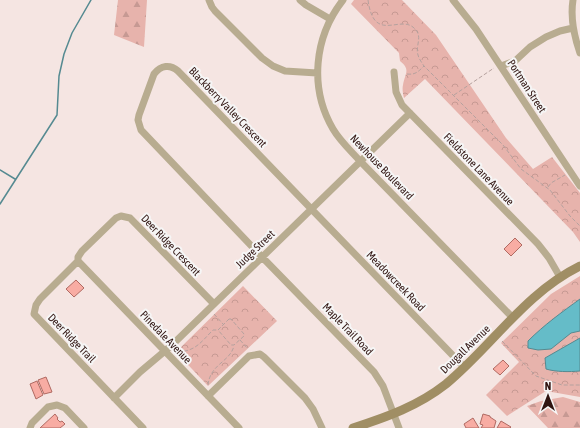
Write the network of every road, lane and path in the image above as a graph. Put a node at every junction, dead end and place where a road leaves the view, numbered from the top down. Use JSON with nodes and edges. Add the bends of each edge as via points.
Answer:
{"nodes":[{"id":1,"x":210,"y":0,"type":"edge"},
{"id":2,"x":300,"y":0,"type":"edge"},
{"id":3,"x":343,"y":0,"type":"edge"},
{"id":4,"x":368,"y":0,"type":"edge"},
{"id":5,"x":454,"y":0,"type":"edge"},
{"id":6,"x":573,"y":0,"type":"edge"},
{"id":7,"x":330,"y":18,"type":"junction"},
{"id":8,"x":573,"y":28,"type":"junction"},
{"id":9,"x":580,"y":53,"type":"edge"},
{"id":10,"x":500,"y":65,"type":"junction"},
{"id":11,"x":424,"y":66,"type":"junction"},
{"id":12,"x":394,"y":72,"type":"dead end"},
{"id":13,"x":318,"y":73,"type":"junction"},
{"id":14,"x":407,"y":74,"type":"dead end"},
{"id":15,"x":453,"y":95,"type":"junction"},
{"id":16,"x":410,"y":114,"type":"junction"},
{"id":17,"x":360,"y":161,"type":"junction"},
{"id":18,"x":571,"y":172,"type":"junction"},
{"id":19,"x":580,"y":186,"type":"edge"},
{"id":20,"x":547,"y":188,"type":"junction"},
{"id":21,"x":311,"y":210,"type":"junction"},
{"id":22,"x":580,"y":226,"type":"edge"},
{"id":23,"x":262,"y":257,"type":"junction"},
{"id":24,"x":78,"y":261,"type":"junction"},
{"id":25,"x":580,"y":266,"type":"edge"},
{"id":26,"x":560,"y":277,"type":"junction"},
{"id":27,"x":214,"y":304,"type":"junction"},
{"id":28,"x":214,"y":314,"type":"dead end"},
{"id":29,"x":513,"y":318,"type":"junction"},
{"id":30,"x":223,"y":324,"type":"junction"},
{"id":31,"x":218,"y":330,"type":"junction"},
{"id":32,"x":240,"y":340,"type":"junction"},
{"id":33,"x":502,"y":341,"type":"dead end"},
{"id":34,"x":234,"y":345,"type":"junction"},
{"id":35,"x":248,"y":349,"type":"dead end"},
{"id":36,"x":165,"y":352,"type":"junction"},
{"id":37,"x":178,"y":352,"type":"dead end"},
{"id":38,"x":464,"y":367,"type":"junction"},
{"id":39,"x":580,"y":385,"type":"edge"},
{"id":40,"x":208,"y":387,"type":"dead end"},
{"id":41,"x":208,"y":396,"type":"junction"},
{"id":42,"x":114,"y":398,"type":"junction"},
{"id":43,"x":394,"y":414,"type":"junction"},
{"id":44,"x":30,"y":428,"type":"edge"},
{"id":45,"x":84,"y":428,"type":"edge"},
{"id":46,"x":143,"y":428,"type":"edge"},
{"id":47,"x":239,"y":428,"type":"edge"},
{"id":48,"x":322,"y":428,"type":"edge"},
{"id":49,"x":353,"y":428,"type":"edge"},
{"id":50,"x":398,"y":428,"type":"edge"}],
"edges":[{"from":1,"to":13,"type":"street","via":[[215,11],[268,63],[285,71]]},
{"from":2,"to":7,"type":"street"},
{"from":3,"to":7,"type":"street","name":"Newhouse Boulevard"},
{"from":4,"to":11,"type":"path","via":[[370,12],[377,22],[388,26],[408,24],[416,29],[419,37],[418,56]]},
{"from":5,"to":10,"type":"street","name":"Portman Street"},
{"from":6,"to":8,"type":"street"},
{"from":7,"to":13,"type":"street","name":"Newhouse Boulevard","via":[[322,42]]},
{"from":8,"to":9,"type":"street"},
{"from":8,"to":10,"type":"street","via":[[546,37],[515,60]]},
{"from":10,"to":15,"type":"path"},
{"from":10,"to":18,"type":"street","name":"Portman Street"},
{"from":11,"to":14,"type":"path","via":[[418,73]]},
{"from":11,"to":15,"type":"path"},
{"from":12,"to":16,"type":"street","name":"Fieldstone Lane Avenue","via":[[396,92]]},
{"from":13,"to":17,"type":"street","name":"Newhouse Boulevard","via":[[320,97],[328,119],[341,140]]},
{"from":15,"to":20,"type":"path","via":[[503,145],[521,169]]},
{"from":16,"to":17,"type":"street","name":"Judge Street"},
{"from":16,"to":26,"type":"street","name":"Fieldstone Lane Avenue","via":[[538,244]]},
{"from":17,"to":21,"type":"street","name":"Judge Street"},
{"from":17,"to":29,"type":"street","name":"Newhouse Boulevard"},
{"from":18,"to":19,"type":"street","name":"Portman Street"},
{"from":18,"to":20,"type":"path"},
{"from":20,"to":22,"type":"path"},
{"from":21,"to":23,"type":"street","name":"Judge Street"},
{"from":21,"to":23,"type":"street","name":"Blackberry Valley Crescent","via":[[178,71],[170,66],[157,70],[139,115],[141,130]]},
{"from":21,"to":38,"type":"street","name":"Meadowcreek Road"},
{"from":23,"to":27,"type":"street","name":"Judge Street"},
{"from":23,"to":43,"type":"street","name":"Maple Trail Road","via":[[374,372],[383,386]]},
{"from":24,"to":27,"type":"street","name":"Deer Ridge Crescent","via":[[82,251],[116,218],[130,218]]},
{"from":24,"to":36,"type":"street","name":"Pinedale Avenue"},
{"from":24,"to":42,"type":"street","name":"Deer Ridge Trail","via":[[40,299],[34,314]]},
{"from":25,"to":26,"type":"street","name":"Dougall Avenue"},
{"from":26,"to":29,"type":"street","name":"Dougall Avenue","via":[[536,295]]},
{"from":27,"to":36,"type":"street","name":"Judge Street"},
{"from":28,"to":30,"type":"path"},
{"from":29,"to":38,"type":"street","name":"Dougall Avenue"},
{"from":30,"to":31,"type":"path"},
{"from":30,"to":32,"type":"path","via":[[227,319],[231,319],[244,333]]},
{"from":31,"to":34,"type":"path","via":[[231,345]]},
{"from":31,"to":37,"type":"path","via":[[213,330],[191,350]]},
{"from":32,"to":34,"type":"path"},
{"from":32,"to":35,"type":"path"},
{"from":33,"to":39,"type":"path","via":[[536,376],[562,385]]},
{"from":34,"to":40,"type":"path","via":[[232,351],[214,368]]},
{"from":36,"to":41,"type":"street","name":"Pinedale Avenue"},
{"from":36,"to":42,"type":"street","name":"Judge Street"},
{"from":38,"to":43,"type":"street","name":"Dougall Avenue","via":[[427,398]]},
{"from":41,"to":47,"type":"street","name":"Pinedale Avenue"},
{"from":41,"to":48,"type":"street","via":[[249,356],[260,354],[305,398]]},
{"from":42,"to":46,"type":"street","name":"Deer Ridge Trail"},
{"from":43,"to":49,"type":"street","name":"Dougall Avenue"},
{"from":43,"to":50,"type":"street","name":"Maple Trail Road"},
{"from":44,"to":45,"type":"street","via":[[48,407],[56,405],[65,408]]}]}
